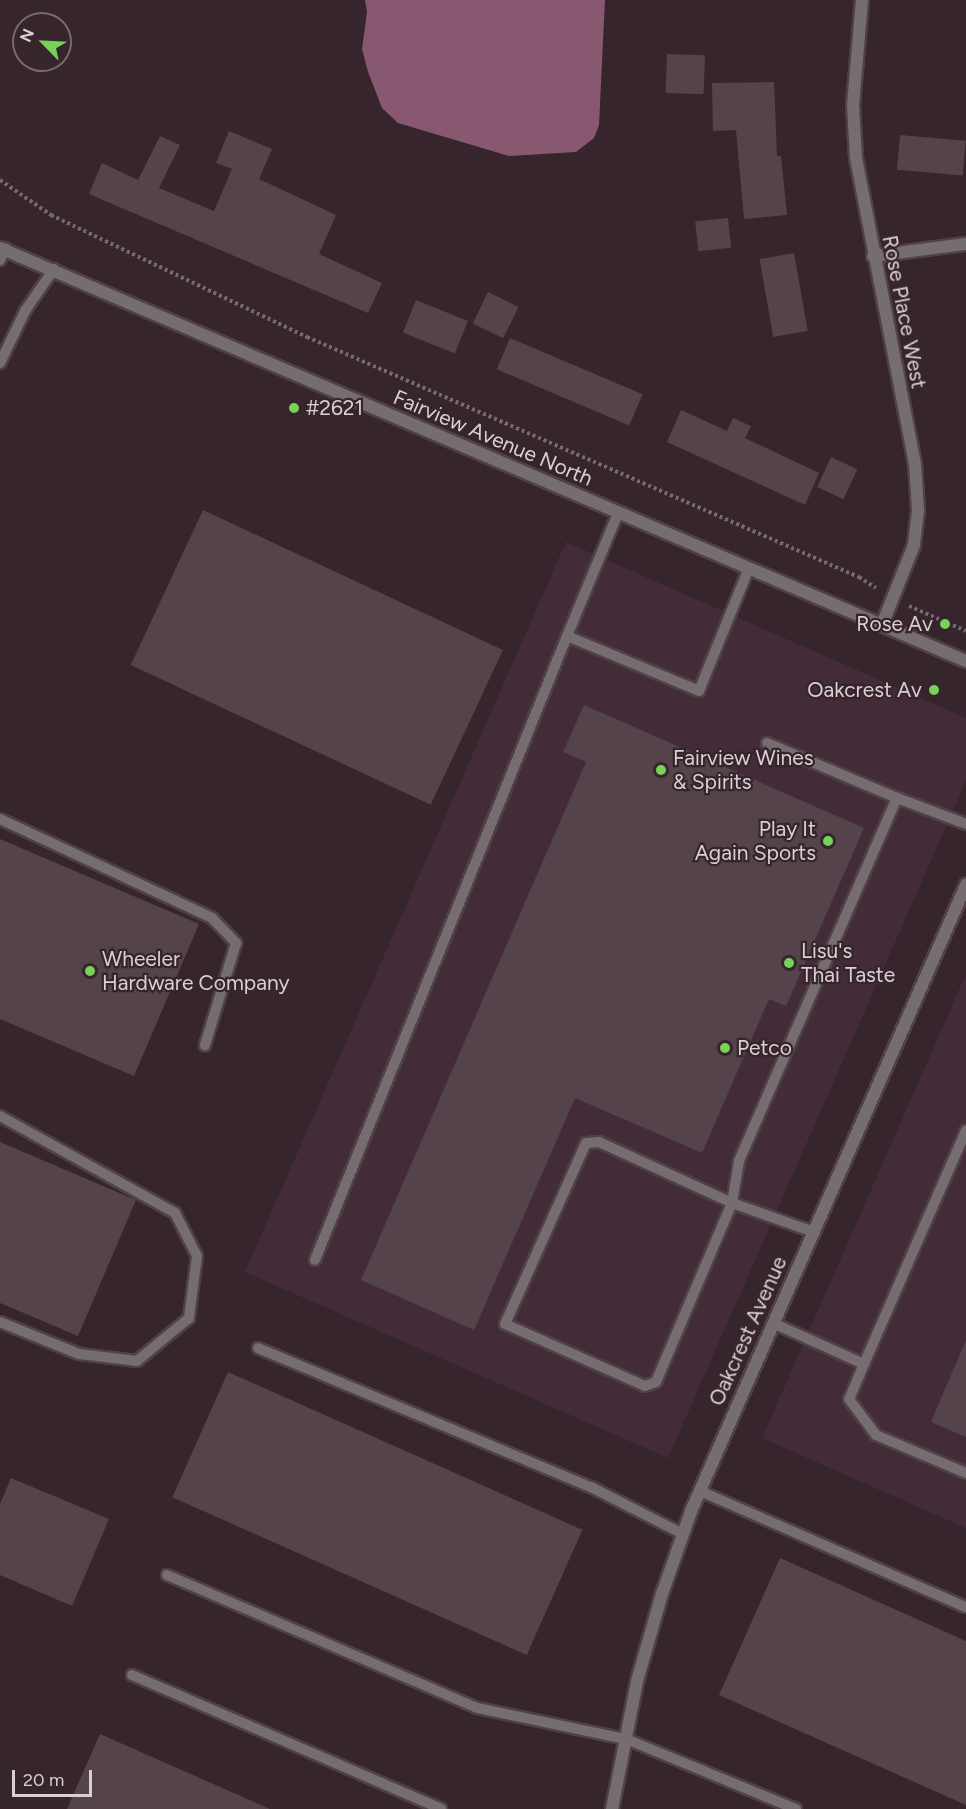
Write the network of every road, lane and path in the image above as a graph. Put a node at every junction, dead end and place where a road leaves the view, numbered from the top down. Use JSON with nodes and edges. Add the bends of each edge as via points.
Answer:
{"nodes":[{"id":1,"x":862,"y":0,"type":"edge"},
{"id":2,"x":0,"y":180,"type":"edge"},
{"id":3,"x":966,"y":244,"type":"edge"},
{"id":4,"x":2,"y":246,"type":"edge"},
{"id":5,"x":873,"y":256,"type":"junction"},
{"id":6,"x":0,"y":260,"type":"edge"},
{"id":7,"x":54,"y":269,"type":"junction"},
{"id":8,"x":0,"y":363,"type":"edge"},
{"id":9,"x":618,"y":513,"type":"junction"},
{"id":10,"x":749,"y":568,"type":"junction"},
{"id":11,"x":893,"y":599,"type":"junction"},
{"id":12,"x":882,"y":625,"type":"junction"},
{"id":13,"x":966,"y":631,"type":"edge"},
{"id":14,"x":567,"y":636,"type":"junction"},
{"id":15,"x":966,"y":661,"type":"edge"},
{"id":16,"x":767,"y":743,"type":"dead end"},
{"id":17,"x":897,"y":798,"type":"junction"},
{"id":18,"x":0,"y":819,"type":"edge"},
{"id":19,"x":966,"y":824,"type":"edge"},
{"id":20,"x":966,"y":885,"type":"edge"},
{"id":21,"x":205,"y":1045,"type":"dead end"},
{"id":22,"x":0,"y":1116,"type":"edge"},
{"id":23,"x":966,"y":1130,"type":"edge"},
{"id":24,"x":732,"y":1203,"type":"junction"},
{"id":25,"x":814,"y":1232,"type":"junction"},
{"id":26,"x":315,"y":1260,"type":"dead end"},
{"id":27,"x":0,"y":1322,"type":"edge"},
{"id":28,"x":773,"y":1323,"type":"junction"},
{"id":29,"x":258,"y":1347,"type":"dead end"},
{"id":30,"x":864,"y":1364,"type":"junction"},
{"id":31,"x":966,"y":1473,"type":"edge"},
{"id":32,"x":700,"y":1491,"type":"junction"},
{"id":33,"x":683,"y":1534,"type":"junction"},
{"id":34,"x":167,"y":1575,"type":"dead end"},
{"id":35,"x":966,"y":1607,"type":"edge"},
{"id":36,"x":132,"y":1675,"type":"dead end"},
{"id":37,"x":626,"y":1739,"type":"junction"},
{"id":38,"x":441,"y":1809,"type":"edge"},
{"id":39,"x":612,"y":1809,"type":"edge"},
{"id":40,"x":796,"y":1809,"type":"edge"}],
"edges":[{"from":1,"to":5,"type":"street","name":"Rose Place West","via":[[853,105],[856,158]]},
{"from":2,"to":11,"type":"path","via":[[51,215],[307,337],[859,577]]},
{"from":3,"to":5,"type":"street"},
{"from":4,"to":6,"type":"lane"},
{"from":4,"to":7,"type":"street","name":"Fairview Avenue North"},
{"from":5,"to":11,"type":"street","name":"Rose Place West","via":[[917,477],[914,545]]},
{"from":7,"to":8,"type":"lane","via":[[25,311]]},
{"from":7,"to":9,"type":"street","name":"Fairview Avenue North"},
{"from":9,"to":10,"type":"street","name":"Fairview Avenue North"},
{"from":9,"to":14,"type":"lane"},
{"from":10,"to":12,"type":"street","name":"Fairview Avenue North"},
{"from":10,"to":14,"type":"lane","via":[[699,692]]},
{"from":11,"to":12,"type":"street","name":"Rose Place West"},
{"from":11,"to":13,"type":"path"},
{"from":12,"to":15,"type":"street","name":"Fairview Avenue North"},
{"from":14,"to":26,"type":"lane"},
{"from":16,"to":17,"type":"lane"},
{"from":17,"to":19,"type":"lane"},
{"from":17,"to":24,"type":"lane","via":[[739,1161]]},
{"from":18,"to":21,"type":"lane","via":[[212,918],[236,943]]},
{"from":20,"to":25,"type":"street","name":"Oakcrest Avenue"},
{"from":22,"to":27,"type":"lane","via":[[175,1213],[197,1256],[189,1318],[137,1361],[79,1354]]},
{"from":23,"to":30,"type":"lane"},
{"from":24,"to":24,"type":"lane","via":[[656,1382],[645,1386],[505,1324],[586,1143],[599,1142]]},
{"from":24,"to":25,"type":"lane"},
{"from":25,"to":28,"type":"street","name":"Oakcrest Avenue"},
{"from":28,"to":30,"type":"lane"},
{"from":28,"to":32,"type":"street","name":"Oakcrest Avenue"},
{"from":29,"to":33,"type":"lane","via":[[591,1488]]},
{"from":30,"to":31,"type":"lane","via":[[849,1399],[876,1435]]},
{"from":32,"to":33,"type":"street","name":"Oakcrest Avenue"},
{"from":32,"to":35,"type":"lane"},
{"from":33,"to":37,"type":"street","name":"Oakcrest Avenue","via":[[656,1616]]},
{"from":34,"to":37,"type":"lane","via":[[477,1708]]},
{"from":36,"to":38,"type":"lane"},
{"from":37,"to":39,"type":"street","name":"Oakcrest Avenue"},
{"from":37,"to":40,"type":"lane"}]}
